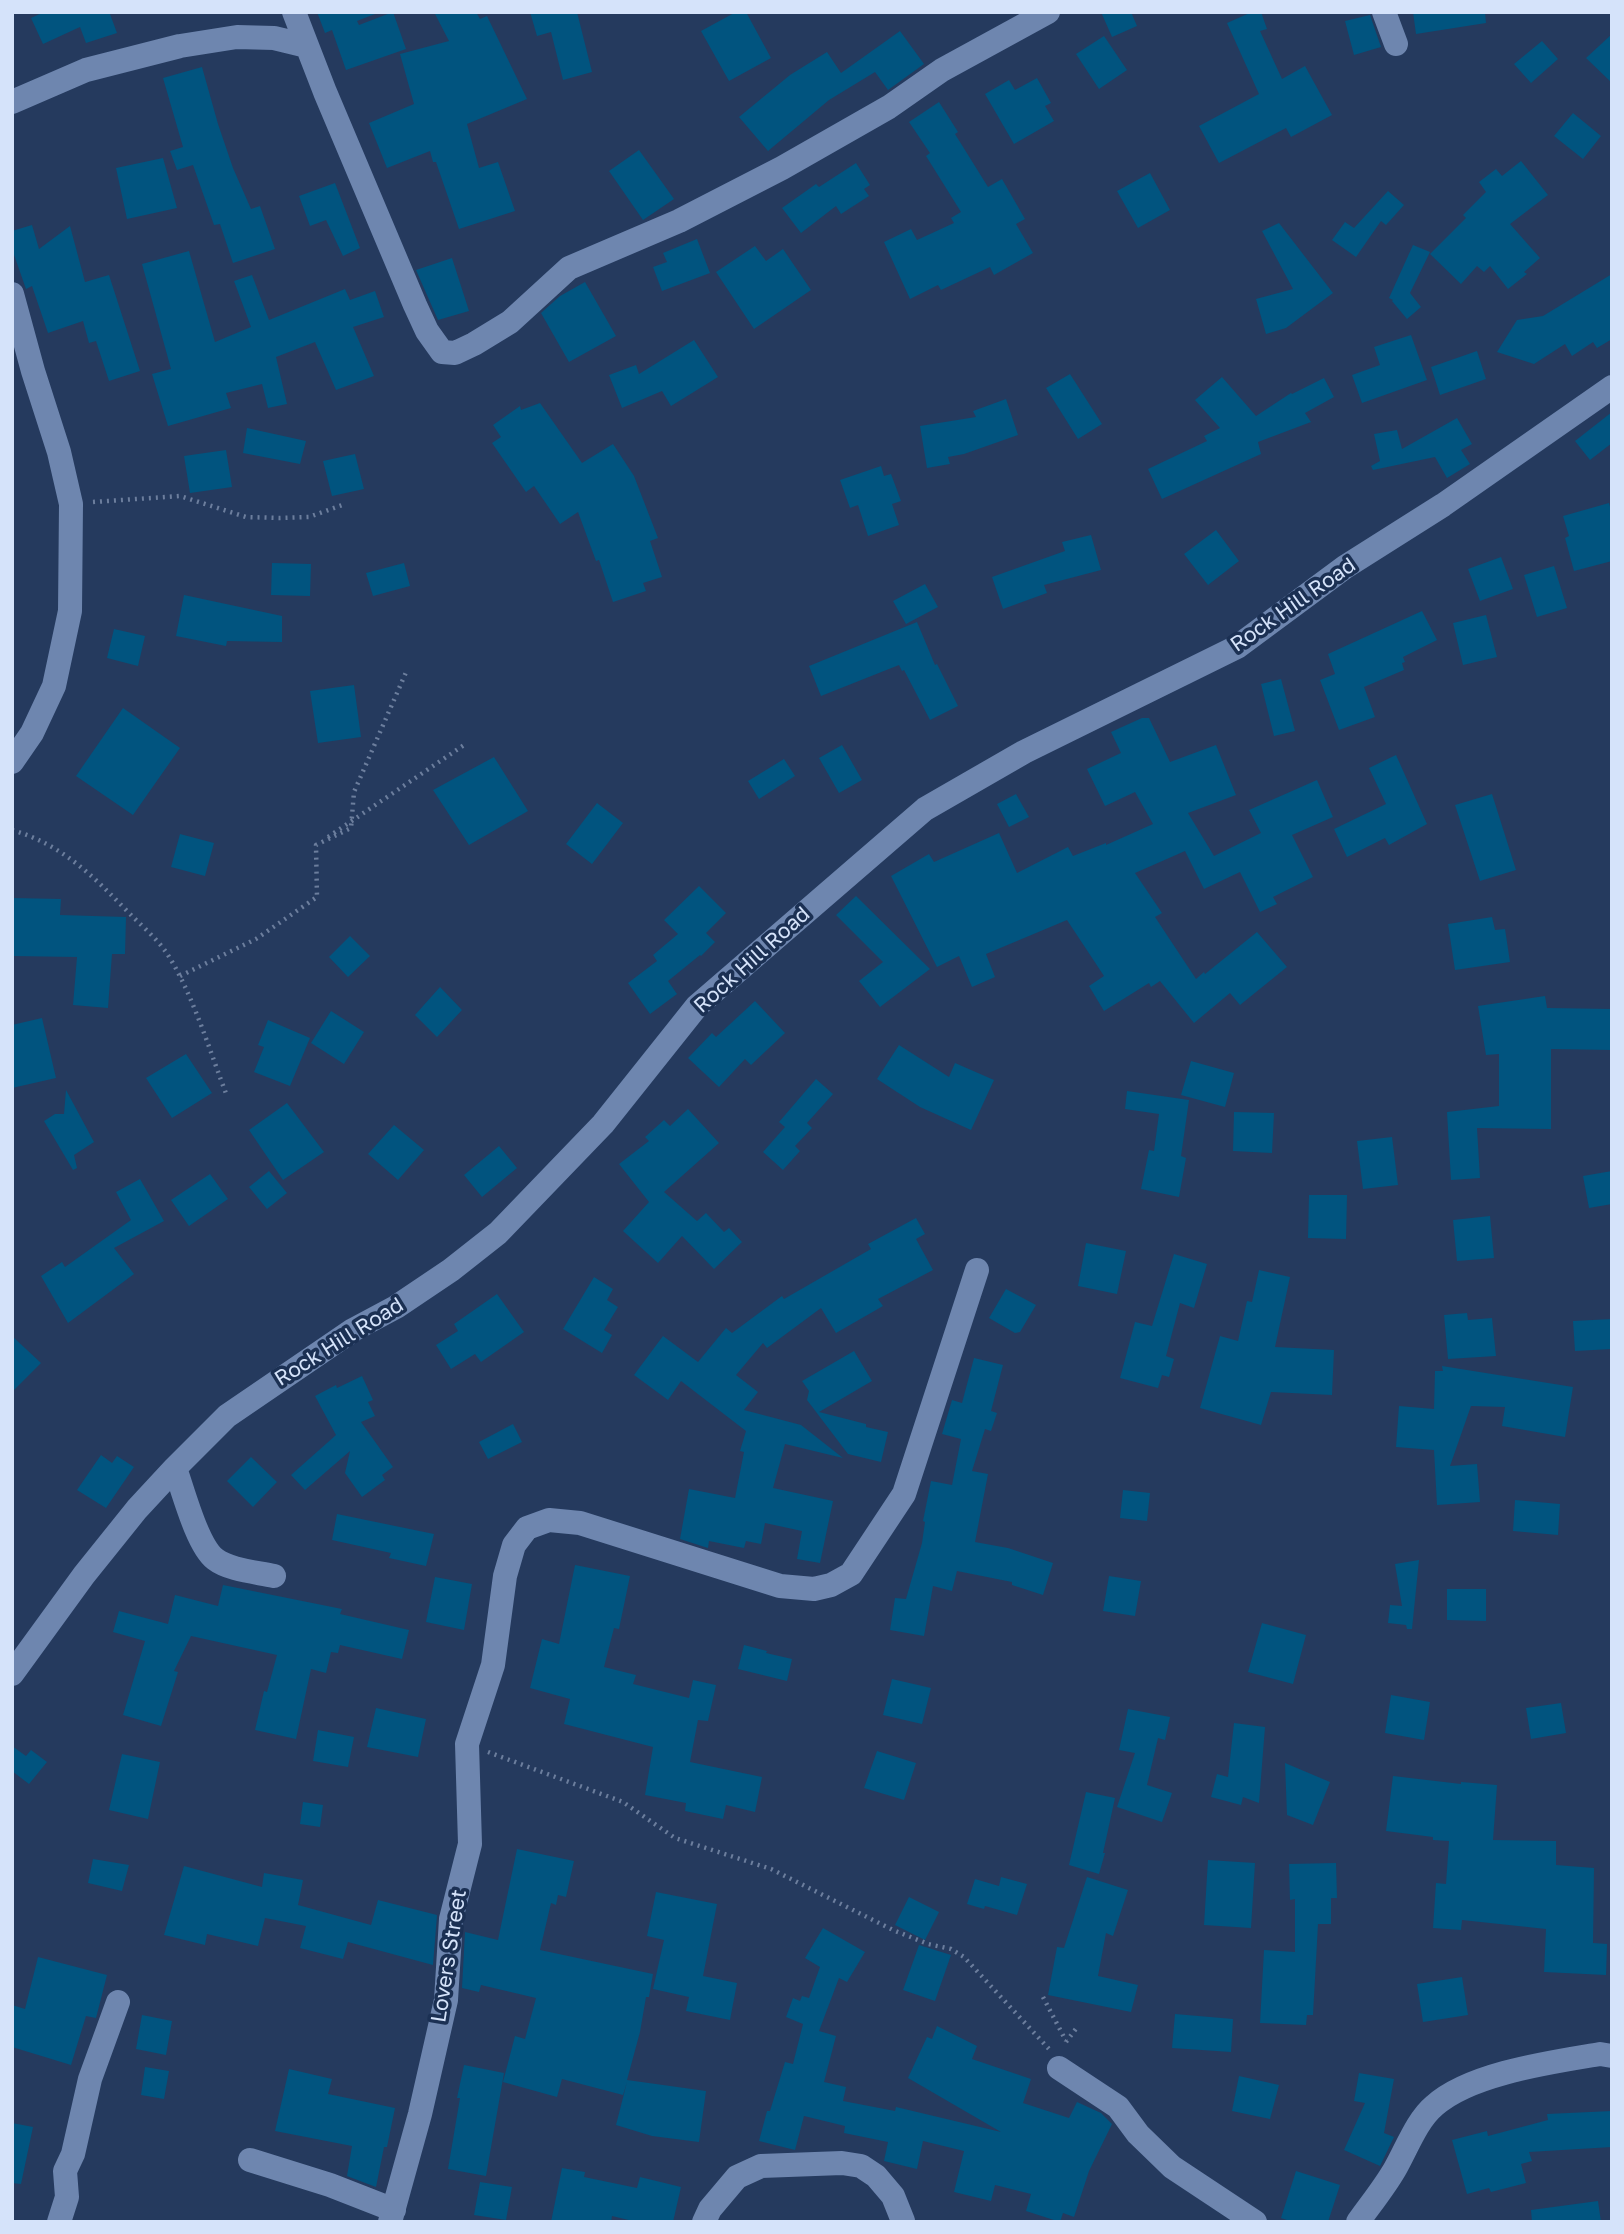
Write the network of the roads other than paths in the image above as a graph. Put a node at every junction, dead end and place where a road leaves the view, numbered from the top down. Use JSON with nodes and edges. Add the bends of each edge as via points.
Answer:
{"nodes":[{"id":1,"x":294,"y":12,"type":"edge"},
{"id":2,"x":1384,"y":12,"type":"edge"},
{"id":3,"x":1039,"y":14,"type":"edge"},
{"id":4,"x":1396,"y":44,"type":"dead end"},
{"id":5,"x":307,"y":46,"type":"junction"},
{"id":6,"x":12,"y":102,"type":"edge"},
{"id":7,"x":12,"y":294,"type":"edge"},
{"id":8,"x":23,"y":370,"type":"edge"},
{"id":9,"x":1612,"y":387,"type":"edge"},
{"id":10,"x":12,"y":762,"type":"edge"},
{"id":11,"x":977,"y":1270,"type":"dead end"},
{"id":12,"x":175,"y":1468,"type":"junction"},
{"id":13,"x":274,"y":1576,"type":"dead end"},
{"id":14,"x":12,"y":1674,"type":"edge"},
{"id":15,"x":118,"y":2002,"type":"dead end"},
{"id":16,"x":1612,"y":2056,"type":"edge"},
{"id":17,"x":1059,"y":2068,"type":"road end"},
{"id":18,"x":250,"y":2160,"type":"dead end"},
{"id":19,"x":392,"y":2216,"type":"edge"},
{"id":20,"x":903,"y":2221,"type":"edge"},
{"id":21,"x":59,"y":2222,"type":"edge"},
{"id":22,"x":704,"y":2222,"type":"edge"},
{"id":23,"x":1255,"y":2222,"type":"edge"},
{"id":24,"x":1358,"y":2222,"type":"edge"}],
"edges":[{"from":1,"to":5,"type":"street"},
{"from":2,"to":4,"type":"street"},
{"from":3,"to":5,"type":"street","via":[[782,168],[679,221],[569,268],[510,322],[448,354],[423,323]]},
{"from":5,"to":6,"type":"street","via":[[274,38],[237,37],[180,46],[86,70]]},
{"from":7,"to":8,"type":"street"},
{"from":8,"to":10,"type":"street","via":[[59,452],[71,503],[70,611],[54,686]]},
{"from":9,"to":12,"type":"street","name":"Rock Hill Road","via":[[1443,505],[1345,566],[1237,647],[1024,752],[925,809],[697,1006],[603,1124],[498,1233],[451,1270],[227,1416]]},
{"from":11,"to":19,"type":"street","name":"Lovers Street","via":[[904,1494],[851,1574],[814,1589],[780,1586],[580,1523],[549,1520],[527,1528],[514,1545],[505,1576],[493,1665],[467,1744],[470,1844],[451,1919],[446,2000]]},
{"from":12,"to":13,"type":"street","via":[[204,1548],[216,1560]]},
{"from":12,"to":14,"type":"street","name":"Rock Hill Road","via":[[84,1575]]},
{"from":15,"to":21,"type":"street","via":[[90,2079],[65,2171],[67,2197]]},
{"from":16,"to":24,"type":"street","via":[[1530,2066],[1460,2089],[1433,2106]]},
{"from":17,"to":23,"type":"street","via":[[1118,2107],[1172,2166]]},
{"from":18,"to":19,"type":"street","via":[[330,2185]]},
{"from":20,"to":22,"type":"street","via":[[893,2196],[876,2176],[861,2166],[842,2163],[761,2166],[749,2171],[737,2177]]}]}
